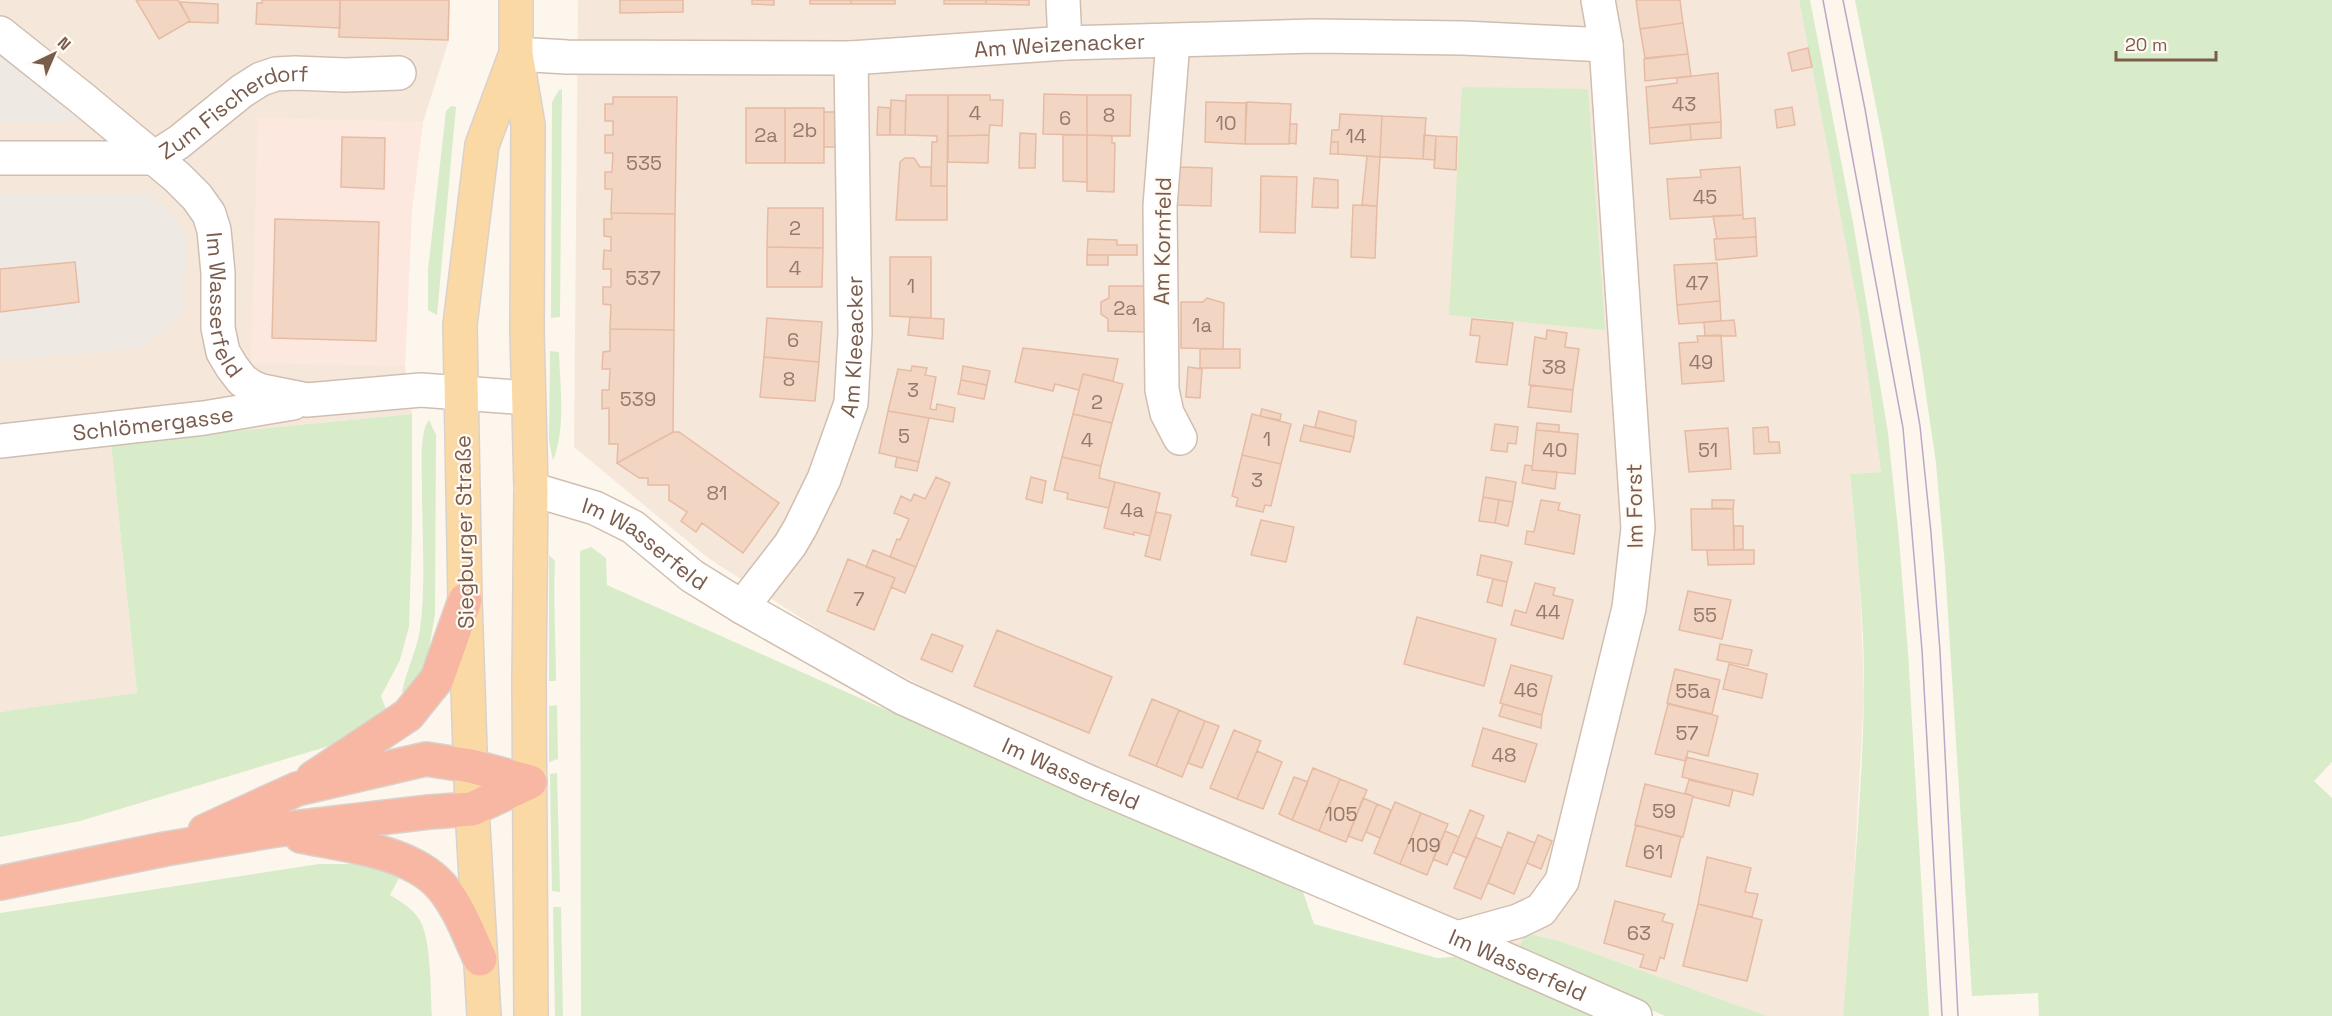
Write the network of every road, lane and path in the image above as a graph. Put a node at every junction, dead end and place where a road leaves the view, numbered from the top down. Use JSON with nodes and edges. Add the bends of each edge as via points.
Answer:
{"nodes":[{"id":1,"x":516,"y":0,"type":"edge"},
{"id":2,"x":1063,"y":0,"type":"edge"},
{"id":3,"x":1598,"y":0,"type":"edge"},
{"id":4,"x":0,"y":33,"type":"edge"},
{"id":5,"x":1173,"y":41,"type":"junction"},
{"id":6,"x":1065,"y":43,"type":"junction"},
{"id":7,"x":1606,"y":45,"type":"junction"},
{"id":8,"x":516,"y":54,"type":"junction"},
{"id":9,"x":852,"y":58,"type":"junction"},
{"id":10,"x":399,"y":73,"type":"dead end"},
{"id":11,"x":0,"y":158,"type":"edge"},
{"id":12,"x":154,"y":158,"type":"junction"},
{"id":13,"x":461,"y":393,"type":"junction"},
{"id":14,"x":528,"y":398,"type":"junction"},
{"id":15,"x":307,"y":400,"type":"junction"},
{"id":16,"x":1180,"y":438,"type":"dead end"},
{"id":17,"x":0,"y":441,"type":"edge"},
{"id":18,"x":531,"y":489,"type":"junction"},
{"id":19,"x":465,"y":600,"type":"junction"},
{"id":20,"x":742,"y":607,"type":"junction"},
{"id":21,"x":471,"y":766,"type":"junction"},
{"id":22,"x":530,"y":782,"type":"junction"},
{"id":23,"x":297,"y":789,"type":"junction"},
{"id":24,"x":472,"y":809,"type":"junction"},
{"id":25,"x":276,"y":830,"type":"junction"},
{"id":26,"x":165,"y":849,"type":"junction"},
{"id":27,"x":0,"y":883,"type":"edge"},
{"id":28,"x":1457,"y":938,"type":"junction"},
{"id":29,"x":480,"y":959,"type":"junction"},
{"id":30,"x":484,"y":1016,"type":"edge"},
{"id":31,"x":531,"y":1016,"type":"edge"},
{"id":32,"x":1635,"y":1016,"type":"edge"}],
"edges":[{"from":1,"to":8,"type":"main road","name":"Siegburger Straße"},
{"from":2,"to":6,"type":"street"},
{"from":3,"to":7,"type":"street","name":"Im Forst"},
{"from":4,"to":12,"type":"street","name":"Im Wasserfeld"},
{"from":5,"to":6,"type":"street","name":"Am Weizenacker"},
{"from":5,"to":7,"type":"street","name":"Am Weizenacker","via":[[1314,36]]},
{"from":5,"to":16,"type":"street","name":"Am Kornfeld","via":[[1160,206],[1162,390],[1167,413]]},
{"from":6,"to":9,"type":"street","name":"Am Weizenacker"},
{"from":7,"to":28,"type":"street","name":"Im Forst","via":[[1638,528],[1629,608],[1563,881],[1541,910],[1518,921]]},
{"from":8,"to":9,"type":"street","name":"Am Weizenacker"},
{"from":8,"to":13,"type":"main road","name":"Siegburger Straße","via":[[482,145],[460,325]]},
{"from":8,"to":14,"type":"main road","name":"Siegburger Straße","via":[[528,125]]},
{"from":9,"to":20,"type":"street","name":"Am Kleeacker","via":[[855,334],[851,403],[824,479],[800,528]]},
{"from":10,"to":12,"type":"street","name":"Zum Fischerdorf","via":[[295,73],[261,79]]},
{"from":11,"to":12,"type":"street","name":"Zum Fischerdorf"},
{"from":12,"to":15,"type":"street","name":"Im Wasserfeld","via":[[198,197],[209,214],[216,244],[218,328],[222,352],[232,368],[252,387]]},
{"from":13,"to":14,"type":"street","name":"Im Wasserfeld"},
{"from":13,"to":15,"type":"street","name":"Im Wasserfeld","via":[[401,390]]},
{"from":13,"to":19,"type":"main road","name":"Siegburger Straße"},
{"from":14,"to":18,"type":"main road","name":"Siegburger Straße"},
{"from":15,"to":17,"type":"street","name":"Schlömergasse","via":[[204,418]]},
{"from":18,"to":20,"type":"street","name":"Im Wasserfeld","via":[[595,508],[633,527],[692,576]]},
{"from":18,"to":22,"type":"main road","name":"Siegburger Straße"},
{"from":19,"to":21,"type":"main road","name":"Siegburger Straße"},
{"from":19,"to":23,"type":"highway","via":[[437,679],[408,715]]},
{"from":20,"to":28,"type":"street","name":"Im Wasserfeld","via":[[903,698],[1091,783]]},
{"from":21,"to":22,"type":"highway"},
{"from":21,"to":23,"type":"highway","via":[[426,759]]},
{"from":21,"to":24,"type":"main road","name":"Siegburger Straße"},
{"from":22,"to":24,"type":"highway"},
{"from":22,"to":31,"type":"main road","name":"Siegburger Straße"},
{"from":23,"to":26,"type":"highway"},
{"from":24,"to":25,"type":"highway"},
{"from":24,"to":29,"type":"main road","name":"Siegburger Straße"},
{"from":25,"to":26,"type":"highway"},
{"from":25,"to":29,"type":"highway","via":[[381,853],[417,867],[441,886]]},
{"from":26,"to":27,"type":"highway"},
{"from":28,"to":32,"type":"street","name":"Im Wasserfeld"},
{"from":29,"to":30,"type":"main road","name":"Siegburger Straße"}]}
